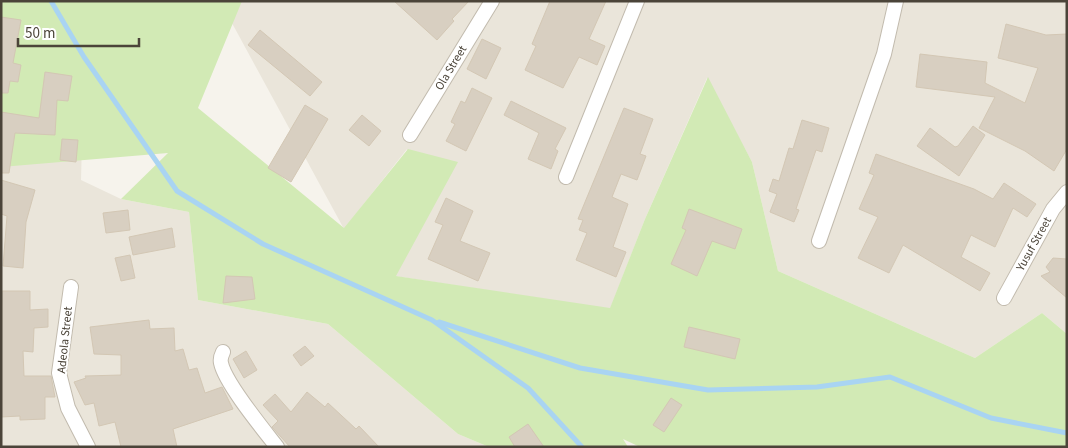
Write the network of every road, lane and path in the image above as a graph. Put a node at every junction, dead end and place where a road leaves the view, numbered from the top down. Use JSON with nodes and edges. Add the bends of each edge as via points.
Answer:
{"nodes":[{"id":1,"x":492,"y":1,"type":"edge"},
{"id":2,"x":636,"y":1,"type":"edge"},
{"id":3,"x":896,"y":1,"type":"edge"},
{"id":4,"x":410,"y":135,"type":"dead end"},
{"id":5,"x":566,"y":177,"type":"dead end"},
{"id":6,"x":1067,"y":192,"type":"edge"},
{"id":7,"x":819,"y":241,"type":"dead end"},
{"id":8,"x":71,"y":288,"type":"dead end"},
{"id":9,"x":1004,"y":298,"type":"dead end"},
{"id":10,"x":223,"y":352,"type":"dead end"},
{"id":11,"x":88,"y":447,"type":"edge"},
{"id":12,"x":276,"y":447,"type":"edge"}],
"edges":[{"from":1,"to":4,"type":"street","name":"Ola Street"},
{"from":2,"to":5,"type":"street"},
{"from":3,"to":7,"type":"street","via":[[884,54]]},
{"from":6,"to":9,"type":"street","name":"Yusuf Street","via":[[1053,209]]},
{"from":8,"to":11,"type":"street","name":"Adeola Street","via":[[60,373],[68,408]]},
{"from":10,"to":12,"type":"street","via":[[222,368]]}]}
